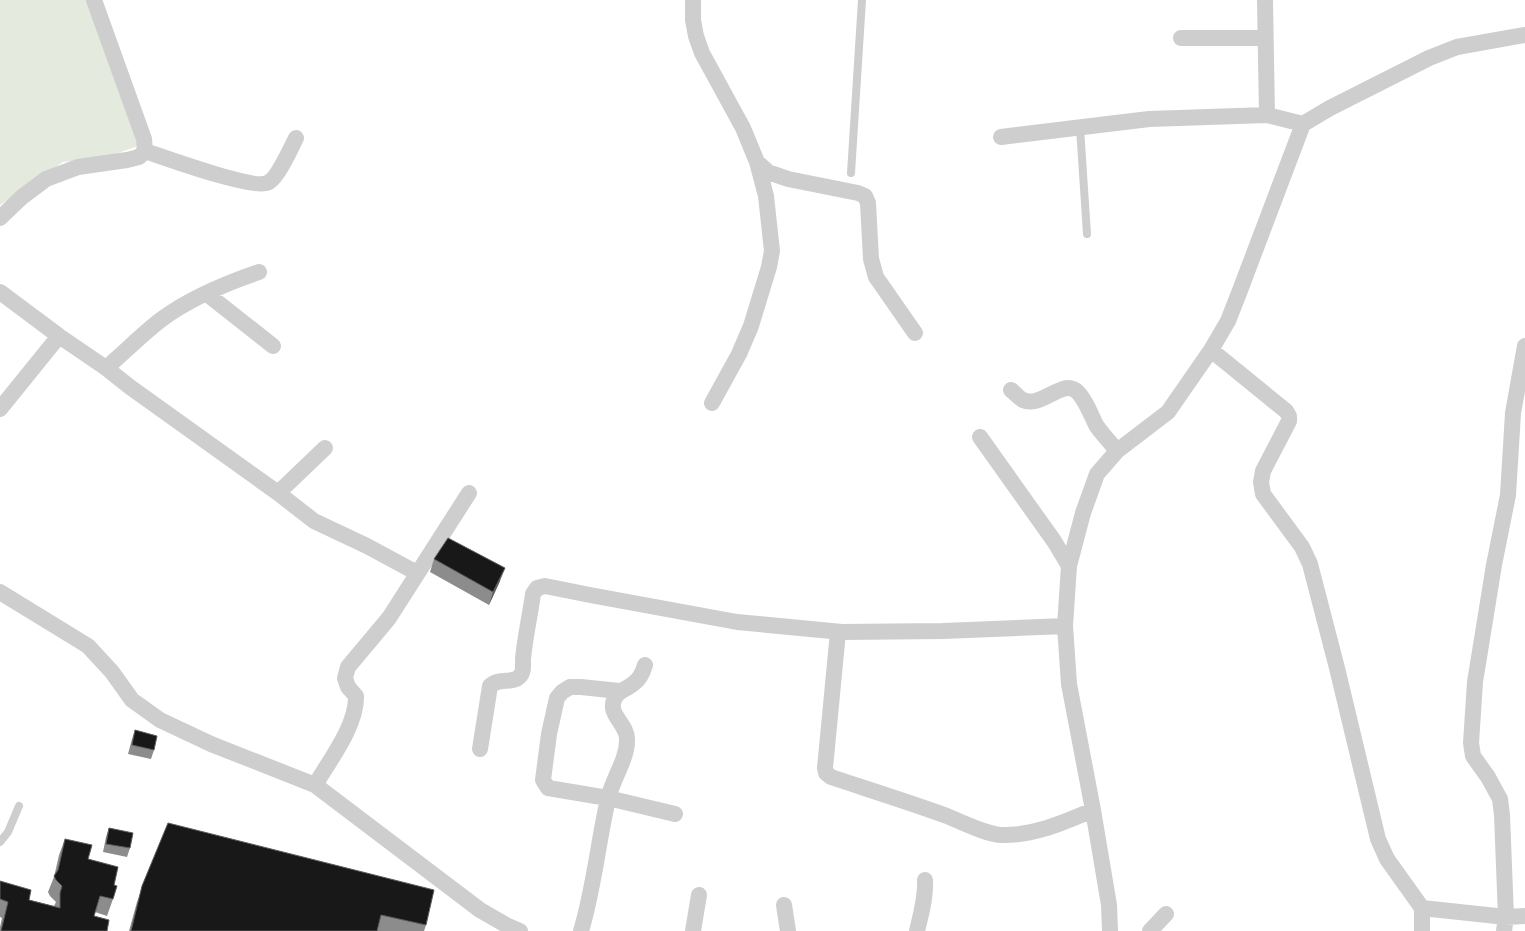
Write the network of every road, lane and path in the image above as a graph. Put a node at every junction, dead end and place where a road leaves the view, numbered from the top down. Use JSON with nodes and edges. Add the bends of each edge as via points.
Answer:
{"nodes":[{"id":1,"x":94,"y":0,"type":"edge"},
{"id":2,"x":693,"y":0,"type":"edge"},
{"id":3,"x":862,"y":0,"type":"edge"},
{"id":4,"x":1265,"y":0,"type":"edge"},
{"id":5,"x":1525,"y":34,"type":"edge"},
{"id":6,"x":1181,"y":38,"type":"dead end"},
{"id":7,"x":1265,"y":38,"type":"junction"},
{"id":8,"x":1267,"y":115,"type":"junction"},
{"id":9,"x":1303,"y":124,"type":"junction"},
{"id":10,"x":1080,"y":128,"type":"junction"},
{"id":11,"x":1001,"y":137,"type":"dead end"},
{"id":12,"x":296,"y":138,"type":"dead end"},
{"id":13,"x":145,"y":151,"type":"junction"},
{"id":14,"x":757,"y":162,"type":"junction"},
{"id":15,"x":851,"y":173,"type":"dead end"},
{"id":16,"x":0,"y":218,"type":"edge"},
{"id":17,"x":1086,"y":234,"type":"dead end"},
{"id":18,"x":259,"y":272,"type":"dead end"},
{"id":19,"x":0,"y":292,"type":"edge"},
{"id":20,"x":207,"y":294,"type":"junction"},
{"id":21,"x":915,"y":333,"type":"dead end"},
{"id":22,"x":59,"y":336,"type":"junction"},
{"id":23,"x":273,"y":346,"type":"dead end"},
{"id":24,"x":1525,"y":346,"type":"edge"},
{"id":25,"x":1212,"y":350,"type":"junction"},
{"id":26,"x":106,"y":368,"type":"junction"},
{"id":27,"x":1011,"y":390,"type":"dead end"},
{"id":28,"x":712,"y":403,"type":"dead end"},
{"id":29,"x":0,"y":409,"type":"edge"},
{"id":30,"x":980,"y":437,"type":"dead end"},
{"id":31,"x":325,"y":448,"type":"dead end"},
{"id":32,"x":1118,"y":451,"type":"junction"},
{"id":33,"x":278,"y":493,"type":"junction"},
{"id":34,"x":469,"y":493,"type":"dead end"},
{"id":35,"x":1069,"y":566,"type":"junction"},
{"id":36,"x":417,"y":573,"type":"junction"},
{"id":37,"x":0,"y":592,"type":"edge"},
{"id":38,"x":1065,"y":626,"type":"junction"},
{"id":39,"x":838,"y":632,"type":"junction"},
{"id":40,"x":645,"y":665,"type":"dead end"},
{"id":41,"x":619,"y":692,"type":"junction"},
{"id":42,"x":480,"y":749,"type":"dead end"},
{"id":43,"x":315,"y":785,"type":"junction"},
{"id":44,"x":608,"y":798,"type":"junction"},
{"id":45,"x":19,"y":806,"type":"dead end"},
{"id":46,"x":1093,"y":810,"type":"junction"},
{"id":47,"x":675,"y":814,"type":"dead end"},
{"id":48,"x":0,"y":842,"type":"edge"},
{"id":49,"x":925,"y":880,"type":"dead end"},
{"id":50,"x":699,"y":895,"type":"dead end"},
{"id":51,"x":784,"y":904,"type":"dead end"},
{"id":52,"x":1422,"y":908,"type":"junction"},
{"id":53,"x":1166,"y":914,"type":"dead end"},
{"id":54,"x":1525,"y":916,"type":"edge"},
{"id":55,"x":1505,"y":924,"type":"edge"},
{"id":56,"x":510,"y":929,"type":"edge"},
{"id":57,"x":581,"y":931,"type":"edge"},
{"id":58,"x":693,"y":931,"type":"edge"},
{"id":59,"x":788,"y":931,"type":"edge"},
{"id":60,"x":917,"y":931,"type":"edge"},
{"id":61,"x":1110,"y":931,"type":"edge"},
{"id":62,"x":1150,"y":931,"type":"edge"},
{"id":63,"x":1422,"y":931,"type":"edge"}],
"edges":[{"from":1,"to":13,"type":"street","via":[[144,139]]},
{"from":2,"to":14,"type":"street","via":[[693,20],[702,53],[743,128]]},
{"from":3,"to":15,"type":"lane"},
{"from":4,"to":7,"type":"street"},
{"from":5,"to":9,"type":"street","via":[[1457,47],[1429,58]]},
{"from":6,"to":7,"type":"street"},
{"from":7,"to":8,"type":"street"},
{"from":8,"to":9,"type":"street"},
{"from":8,"to":10,"type":"street","via":[[1150,119]]},
{"from":9,"to":25,"type":"street","via":[[1228,321]]},
{"from":10,"to":11,"type":"street"},
{"from":10,"to":17,"type":"lane"},
{"from":12,"to":13,"type":"street","via":[[276,176],[263,185],[195,168]]},
{"from":13,"to":16,"type":"street","via":[[140,157],[78,167],[46,179]]},
{"from":14,"to":21,"type":"street","via":[[768,172],[788,179],[865,196],[868,203],[871,259],[876,277]]},
{"from":14,"to":28,"type":"street","via":[[766,196],[772,251],[751,326]]},
{"from":18,"to":20,"type":"street"},
{"from":19,"to":22,"type":"street"},
{"from":20,"to":23,"type":"street"},
{"from":20,"to":26,"type":"street","via":[[162,319]]},
{"from":22,"to":26,"type":"street"},
{"from":22,"to":29,"type":"street"},
{"from":24,"to":55,"type":"street","via":[[1513,413],[1508,495],[1476,682],[1471,743],[1473,756],[1500,800]]},
{"from":25,"to":32,"type":"street","via":[[1168,412]]},
{"from":25,"to":52,"type":"street","via":[[1289,416],[1289,421],[1263,471],[1263,494],[1302,547],[1310,564],[1378,839],[1387,859]]},
{"from":26,"to":33,"type":"street"},
{"from":27,"to":32,"type":"street","via":[[1023,400],[1031,401],[1066,388],[1073,389],[1080,396],[1097,426]]},
{"from":30,"to":35,"type":"street"},
{"from":31,"to":33,"type":"street"},
{"from":32,"to":35,"type":"street","via":[[1097,474],[1083,513]]},
{"from":33,"to":36,"type":"street","via":[[314,521]]},
{"from":34,"to":36,"type":"street"},
{"from":35,"to":38,"type":"street"},
{"from":36,"to":43,"type":"street","via":[[389,618],[348,667],[345,678],[348,687],[356,696],[350,724]]},
{"from":37,"to":43,"type":"street","via":[[88,646],[112,672],[132,700],[160,720],[211,744]]},
{"from":38,"to":39,"type":"street"},
{"from":38,"to":46,"type":"street","via":[[1069,684]]},
{"from":39,"to":42,"type":"street","via":[[737,622],[544,586],[536,588],[522,673],[516,679],[495,681],[490,686]]},
{"from":39,"to":46,"type":"street","via":[[825,768],[831,777],[1001,835],[1029,833],[1055,826]]},
{"from":40,"to":41,"type":"street","via":[[634,684]]},
{"from":41,"to":44,"type":"street","via":[[613,708],[625,729],[627,739],[625,752]]},
{"from":41,"to":44,"type":"street","via":[[570,687],[562,692],[557,698],[549,734],[543,780],[548,788]]},
{"from":43,"to":56,"type":"street","via":[[480,910]]},
{"from":44,"to":47,"type":"street"},
{"from":44,"to":57,"type":"street"},
{"from":45,"to":48,"type":"lane","via":[[8,832]]},
{"from":46,"to":61,"type":"street","via":[[1109,905]]},
{"from":49,"to":60,"type":"street","via":[[925,894]]},
{"from":50,"to":58,"type":"street"},
{"from":51,"to":59,"type":"street"},
{"from":52,"to":55,"type":"street"},
{"from":52,"to":63,"type":"street"},
{"from":53,"to":62,"type":"street"},
{"from":54,"to":55,"type":"street"}]}
